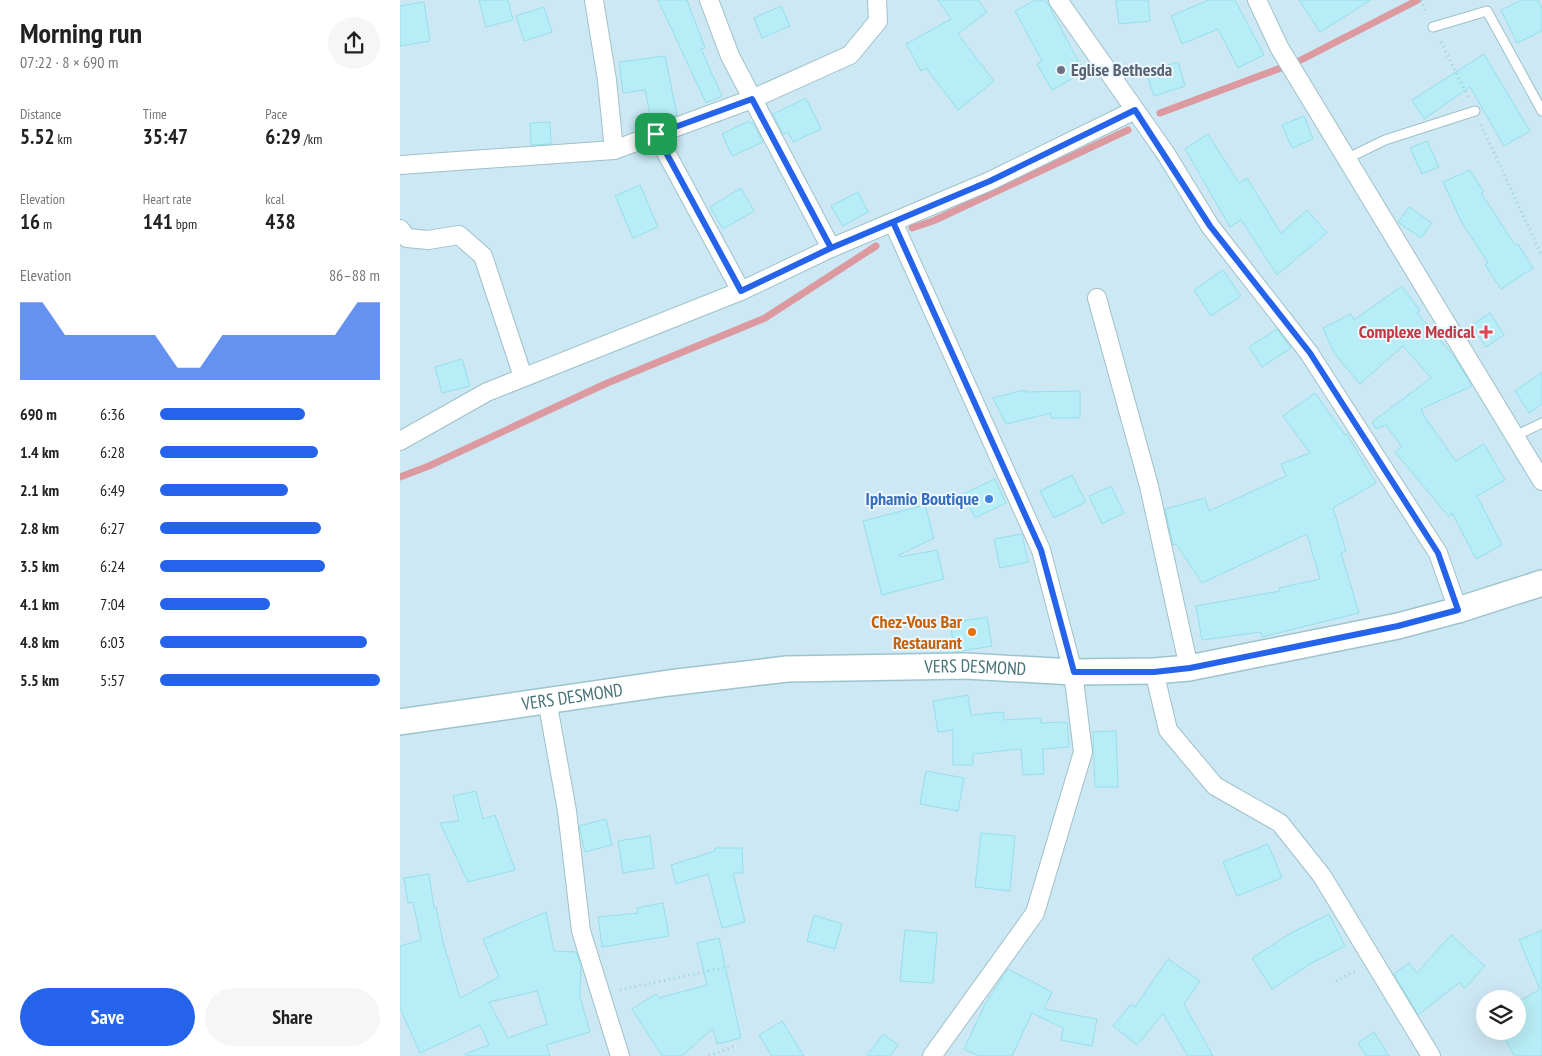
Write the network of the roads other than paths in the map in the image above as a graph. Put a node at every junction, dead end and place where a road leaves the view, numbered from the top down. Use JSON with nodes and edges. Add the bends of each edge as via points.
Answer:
{"nodes":[{"id":1,"x":594,"y":0,"type":"edge"},
{"id":2,"x":709,"y":0,"type":"edge"},
{"id":3,"x":876,"y":0,"type":"edge"},
{"id":4,"x":1058,"y":0,"type":"edge"},
{"id":5,"x":1257,"y":0,"type":"edge"},
{"id":6,"x":1433,"y":27,"type":"dead end"},
{"id":7,"x":752,"y":99,"type":"junction"},
{"id":8,"x":1135,"y":110,"type":"junction"},
{"id":9,"x":1475,"y":111,"type":"dead end"},
{"id":10,"x":1542,"y":111,"type":"edge"},
{"id":11,"x":656,"y":134,"type":"junction"},
{"id":12,"x":614,"y":150,"type":"junction"},
{"id":13,"x":1346,"y":159,"type":"junction"},
{"id":14,"x":400,"y":165,"type":"edge"},
{"id":15,"x":893,"y":222,"type":"junction"},
{"id":16,"x":400,"y":229,"type":"edge"},
{"id":17,"x":831,"y":248,"type":"junction"},
{"id":18,"x":741,"y":291,"type":"junction"},
{"id":19,"x":1097,"y":298,"type":"dead end"},
{"id":20,"x":523,"y":377,"type":"junction"},
{"id":21,"x":1542,"y":423,"type":"edge"},
{"id":22,"x":1515,"y":436,"type":"junction"},
{"id":23,"x":400,"y":441,"type":"edge"},
{"id":24,"x":1542,"y":481,"type":"edge"},
{"id":25,"x":1542,"y":582,"type":"edge"},
{"id":26,"x":1458,"y":610,"type":"junction"},
{"id":27,"x":1190,"y":668,"type":"junction"},
{"id":28,"x":1074,"y":672,"type":"junction"},
{"id":29,"x":1154,"y":672,"type":"junction"},
{"id":30,"x":547,"y":700,"type":"junction"},
{"id":31,"x":400,"y":722,"type":"edge"},
{"id":32,"x":620,"y":1056,"type":"edge"},
{"id":33,"x":932,"y":1056,"type":"edge"},
{"id":34,"x":1431,"y":1056,"type":"edge"}],
"edges":[{"from":1,"to":12,"type":"street"},
{"from":2,"to":7,"type":"street","via":[[730,56]]},
{"from":3,"to":7,"type":"street","via":[[878,21],[850,55]]},
{"from":4,"to":8,"type":"street"},
{"from":5,"to":13,"type":"street","via":[[1294,72]]},
{"from":6,"to":10,"type":"lane","via":[[1488,11]]},
{"from":7,"to":11,"type":"street"},
{"from":7,"to":17,"type":"street"},
{"from":8,"to":15,"type":"street","via":[[990,181]]},
{"from":8,"to":26,"type":"street","via":[[1210,226],[1310,353],[1438,553]]},
{"from":9,"to":13,"type":"lane","via":[[1385,140]]},
{"from":11,"to":12,"type":"street"},
{"from":11,"to":18,"type":"street"},
{"from":12,"to":14,"type":"street"},
{"from":13,"to":22,"type":"street"},
{"from":15,"to":17,"type":"street"},
{"from":15,"to":28,"type":"street","via":[[1041,550]]},
{"from":16,"to":20,"type":"street","via":[[407,238],[428,240],[459,235],[483,256]]},
{"from":17,"to":18,"type":"street"},
{"from":18,"to":20,"type":"street"},
{"from":19,"to":27,"type":"street","via":[[1149,486]]},
{"from":20,"to":23,"type":"street","via":[[487,392]]},
{"from":21,"to":22,"type":"lane"},
{"from":22,"to":24,"type":"street"},
{"from":25,"to":26,"type":"main road","name":"VERS DESMOND"},
{"from":26,"to":27,"type":"main road","name":"VERS DESMOND","via":[[1398,626]]},
{"from":27,"to":29,"type":"main road","name":"VERS DESMOND"},
{"from":28,"to":29,"type":"main road","name":"VERS DESMOND"},
{"from":28,"to":30,"type":"main road","name":"VERS DESMOND","via":[[966,666],[787,669]]},
{"from":28,"to":33,"type":"street","via":[[1083,752],[1035,913]]},
{"from":29,"to":34,"type":"street","via":[[1168,730],[1215,786],[1280,823],[1322,876]]},
{"from":30,"to":31,"type":"main road","name":"VERS DESMOND"},
{"from":30,"to":32,"type":"street","via":[[567,811],[581,931]]}]}
